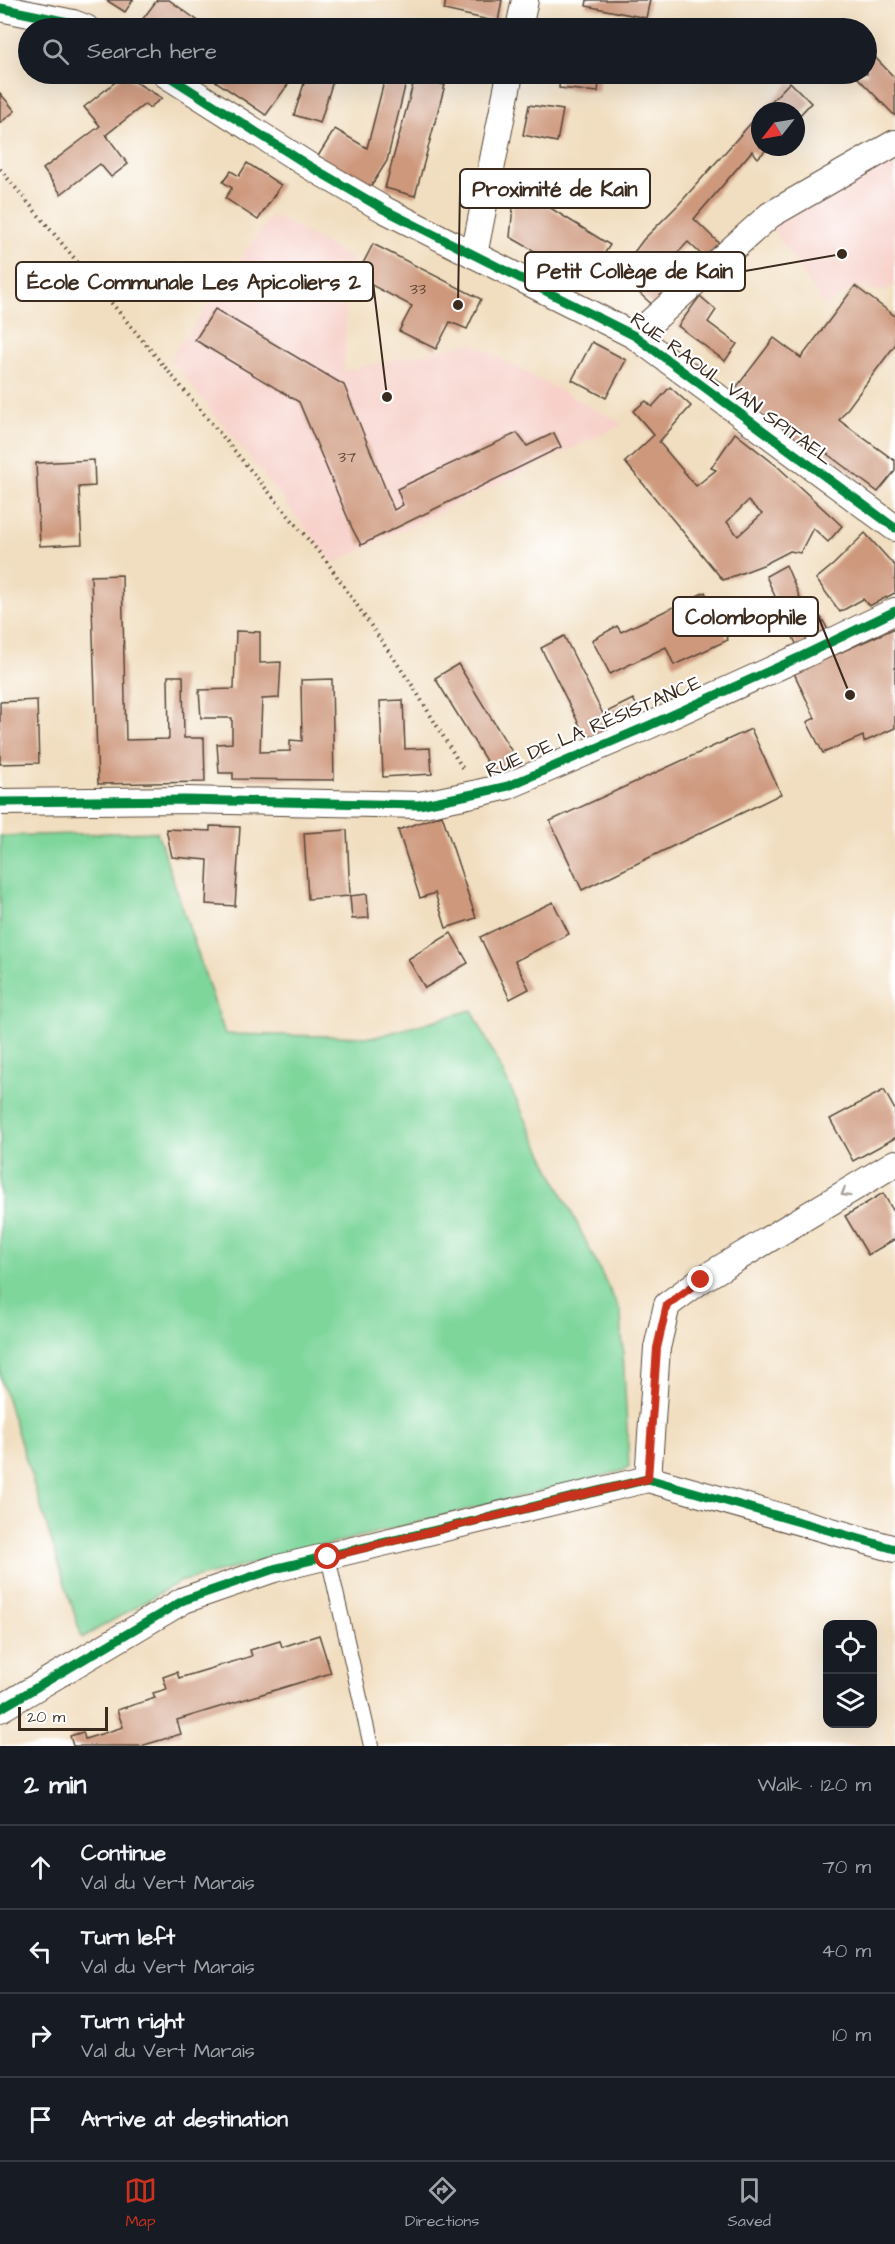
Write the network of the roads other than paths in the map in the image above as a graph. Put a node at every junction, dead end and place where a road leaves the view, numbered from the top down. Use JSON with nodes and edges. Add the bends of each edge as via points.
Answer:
{"nodes":[{"id":1,"x":525,"y":0,"type":"edge"},
{"id":2,"x":0,"y":8,"type":"edge"},
{"id":3,"x":46,"y":18,"type":"edge"},
{"id":4,"x":521,"y":18,"type":"edge"},
{"id":5,"x":181,"y":84,"type":"edge"},
{"id":6,"x":508,"y":84,"type":"edge"},
{"id":7,"x":895,"y":143,"type":"edge"},
{"id":8,"x":474,"y":255,"type":"junction"},
{"id":9,"x":635,"y":336,"type":"junction"},
{"id":10,"x":895,"y":528,"type":"edge"},
{"id":11,"x":895,"y":611,"type":"edge"},
{"id":12,"x":0,"y":802,"type":"edge"},
{"id":13,"x":895,"y":1163,"type":"edge"},
{"id":14,"x":648,"y":1479,"type":"junction"},
{"id":15,"x":895,"y":1549,"type":"edge"},
{"id":16,"x":328,"y":1557,"type":"junction"},
{"id":17,"x":0,"y":1709,"type":"edge"},
{"id":18,"x":371,"y":1746,"type":"edge"}],
"edges":[{"from":1,"to":4,"type":"street"},
{"from":2,"to":3,"type":"street"},
{"from":5,"to":8,"type":"street","name":"RUE RAOUL VAN SPITAEL","via":[[311,167]]},
{"from":6,"to":8,"type":"street"},
{"from":7,"to":9,"type":"street","via":[[770,215]]},
{"from":8,"to":9,"type":"street","name":"RUE RAOUL VAN SPITAEL"},
{"from":9,"to":10,"type":"street","name":"RUE RAOUL VAN SPITAEL"},
{"from":11,"to":12,"type":"street","name":"RUE DE LA RÉSISTANCE","via":[[637,731],[508,786],[478,793],[419,805],[185,800]]},
{"from":13,"to":14,"type":"street","one_way":true,"via":[[701,1280],[667,1305],[657,1348]]},
{"from":14,"to":15,"type":"street"},
{"from":14,"to":16,"type":"street"},
{"from":16,"to":17,"type":"street","via":[[274,1569],[184,1600]]},
{"from":16,"to":18,"type":"lane"}]}
